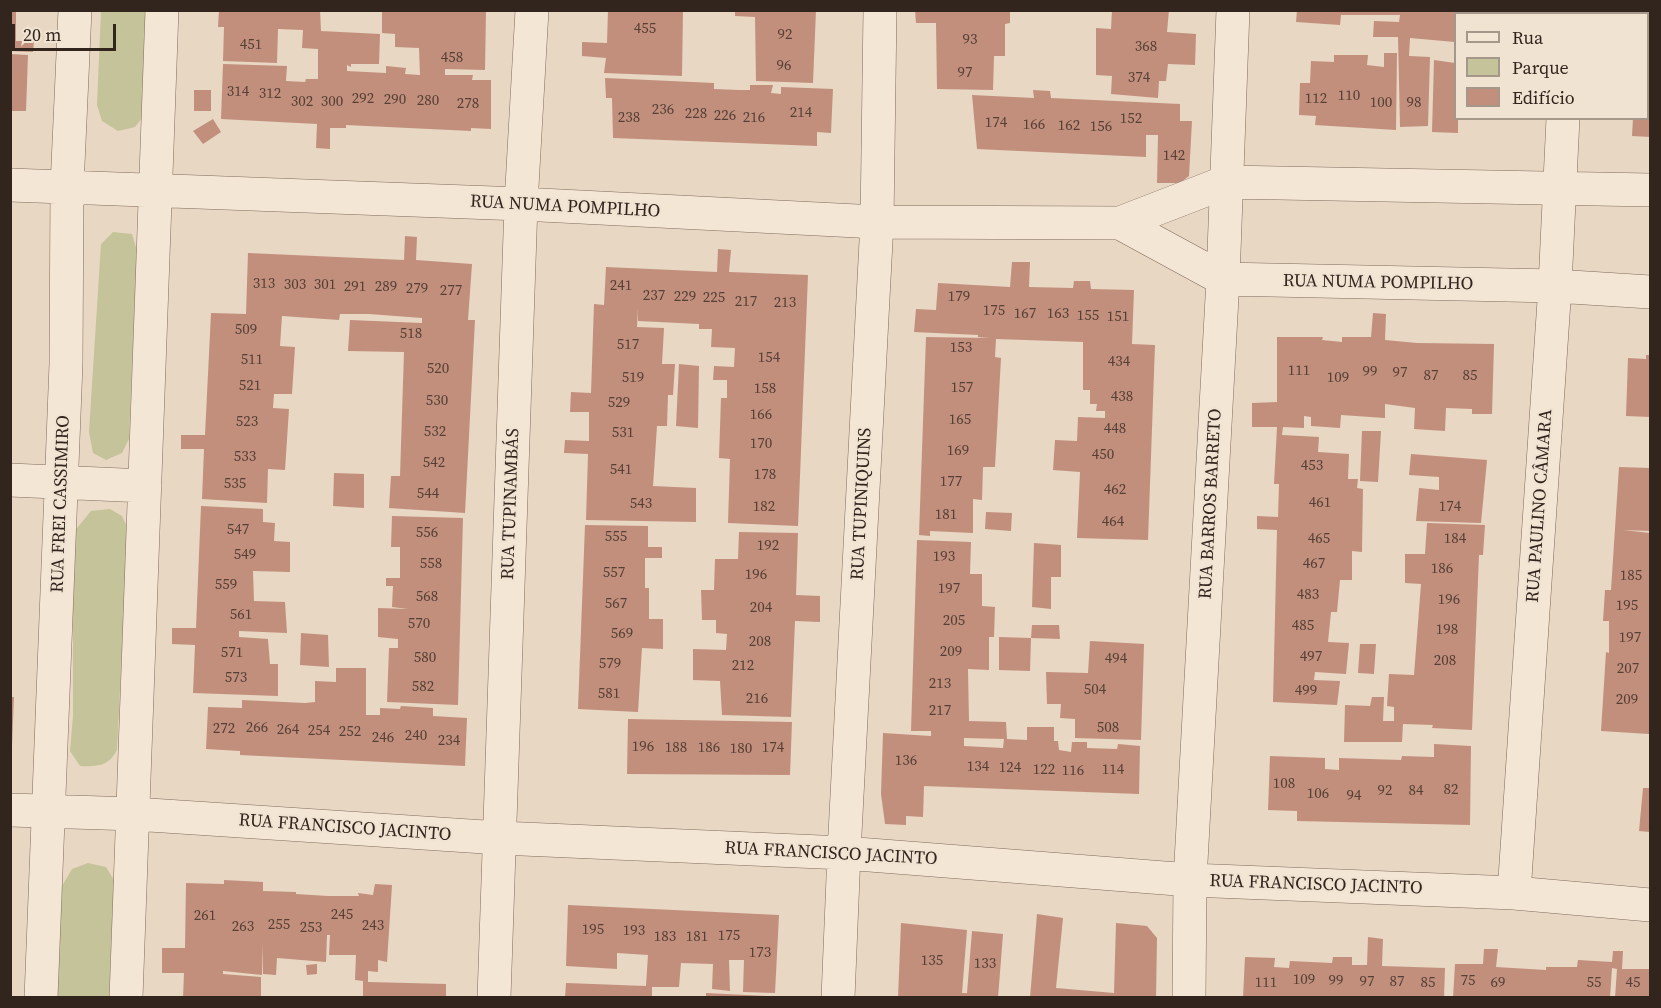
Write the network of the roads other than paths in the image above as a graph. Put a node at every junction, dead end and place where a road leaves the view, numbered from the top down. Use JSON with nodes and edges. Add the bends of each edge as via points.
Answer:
{"nodes":[{"id":1,"x":75,"y":10,"type":"edge"},
{"id":2,"x":162,"y":10,"type":"edge"},
{"id":3,"x":532,"y":10,"type":"edge"},
{"id":4,"x":880,"y":10,"type":"edge"},
{"id":5,"x":1233,"y":10,"type":"edge"},
{"id":6,"x":1563,"y":120,"type":"edge"},
{"id":7,"x":1226,"y":182,"type":"junction"},
{"id":8,"x":10,"y":185,"type":"edge"},
{"id":9,"x":67,"y":187,"type":"junction"},
{"id":10,"x":1560,"y":188,"type":"junction"},
{"id":11,"x":1650,"y":190,"type":"edge"},
{"id":12,"x":156,"y":191,"type":"junction"},
{"id":13,"x":521,"y":204,"type":"junction"},
{"id":14,"x":877,"y":222,"type":"junction"},
{"id":15,"x":1120,"y":224,"type":"junction"},
{"id":16,"x":1223,"y":279,"type":"junction"},
{"id":17,"x":1555,"y":286,"type":"junction"},
{"id":18,"x":1650,"y":292,"type":"edge"},
{"id":19,"x":10,"y":480,"type":"edge"},
{"id":20,"x":62,"y":482,"type":"junction"},
{"id":21,"x":145,"y":486,"type":"junction"},
{"id":22,"x":10,"y":810,"type":"edge"},
{"id":23,"x":49,"y":811,"type":"junction"},
{"id":24,"x":134,"y":814,"type":"junction"},
{"id":25,"x":500,"y":838,"type":"junction"},
{"id":26,"x":844,"y":853,"type":"junction"},
{"id":27,"x":1190,"y":879,"type":"junction"},
{"id":28,"x":1514,"y":893,"type":"junction"},
{"id":29,"x":1650,"y":905,"type":"edge"},
{"id":30,"x":41,"y":998,"type":"edge"},
{"id":31,"x":126,"y":998,"type":"edge"},
{"id":32,"x":494,"y":998,"type":"edge"},
{"id":33,"x":838,"y":998,"type":"edge"},
{"id":34,"x":1189,"y":998,"type":"edge"}],
"edges":[{"from":1,"to":9,"type":"street","name":"RUA FREI CASSIMIRO"},
{"from":2,"to":12,"type":"street"},
{"from":3,"to":13,"type":"street","name":"RUA TUPINAMBÁS"},
{"from":4,"to":14,"type":"street","name":"RUA TUPINIQUINS"},
{"from":5,"to":7,"type":"street","name":"RUA BARROS BARRETO"},
{"from":6,"to":10,"type":"street","name":"RUA PAULINO CÂMARA"},
{"from":7,"to":10,"type":"street","name":"RUA NUMA POMPILHO"},
{"from":7,"to":15,"type":"street","name":"RUA NUMA POMPILHO"},
{"from":7,"to":16,"type":"street","name":"RUA BARROS BARRETO"},
{"from":8,"to":9,"type":"street","name":"RUA NUMA POMPILHO"},
{"from":9,"to":12,"type":"street","name":"RUA NUMA POMPILHO"},
{"from":9,"to":20,"type":"street","name":"RUA FREI CASSIMIRO"},
{"from":10,"to":11,"type":"street","name":"RUA NUMA POMPILHO"},
{"from":10,"to":17,"type":"street","name":"RUA PAULINO CÂMARA"},
{"from":12,"to":13,"type":"street","name":"RUA NUMA POMPILHO"},
{"from":12,"to":21,"type":"street"},
{"from":13,"to":14,"type":"street","name":"RUA NUMA POMPILHO"},
{"from":13,"to":25,"type":"street","name":"RUA TUPINAMBÁS"},
{"from":14,"to":15,"type":"street","name":"RUA NUMA POMPILHO"},
{"from":14,"to":26,"type":"street","name":"RUA TUPINIQUINS"},
{"from":15,"to":16,"type":"street","name":"RUA NUMA POMPILHO"},
{"from":16,"to":17,"type":"street","name":"RUA NUMA POMPILHO"},
{"from":16,"to":27,"type":"street","name":"RUA BARROS BARRETO"},
{"from":17,"to":18,"type":"street","name":"RUA NUMA POMPILHO"},
{"from":17,"to":28,"type":"street","name":"RUA PAULINO CÂMARA"},
{"from":19,"to":20,"type":"street"},
{"from":20,"to":21,"type":"street"},
{"from":20,"to":23,"type":"street","name":"RUA FREI CASSIMIRO"},
{"from":21,"to":24,"type":"street"},
{"from":22,"to":23,"type":"street","name":"RUA FRANCISCO JACINTO"},
{"from":23,"to":24,"type":"street","name":"RUA FRANCISCO JACINTO"},
{"from":23,"to":30,"type":"street","name":"RUA FREI CASSIMIRO"},
{"from":24,"to":25,"type":"street","name":"RUA FRANCISCO JACINTO"},
{"from":24,"to":31,"type":"street"},
{"from":25,"to":26,"type":"street","name":"RUA FRANCISCO JACINTO"},
{"from":25,"to":32,"type":"street","name":"RUA TUPINAMBÁS"},
{"from":26,"to":27,"type":"street","name":"RUA FRANCISCO JACINTO"},
{"from":26,"to":33,"type":"street","name":"RUA TUPINIQUINS"},
{"from":27,"to":28,"type":"street","name":"RUA FRANCISCO JACINTO"},
{"from":27,"to":34,"type":"street","name":"RUA BARROS BARRETO"},
{"from":28,"to":29,"type":"street","name":"RUA FRANCISCO JACINTO"}]}
